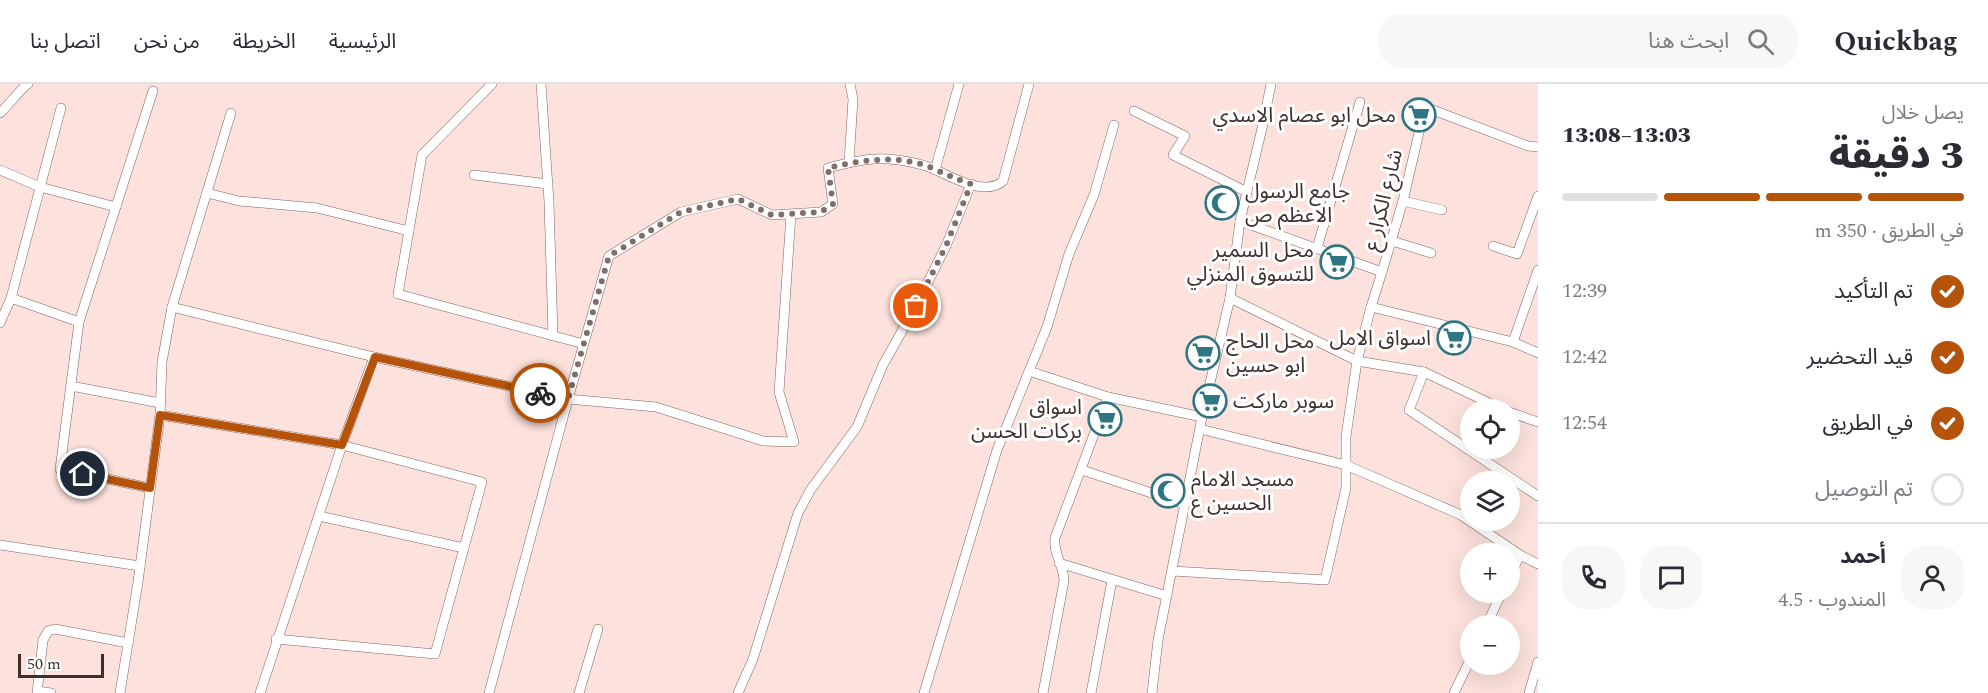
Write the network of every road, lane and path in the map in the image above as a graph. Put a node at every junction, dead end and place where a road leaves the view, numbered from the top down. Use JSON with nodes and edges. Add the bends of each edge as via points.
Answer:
{"nodes":[{"id":1,"x":28,"y":84,"type":"edge"},
{"id":2,"x":492,"y":84,"type":"edge"},
{"id":3,"x":541,"y":84,"type":"edge"},
{"id":4,"x":850,"y":84,"type":"edge"},
{"id":5,"x":959,"y":84,"type":"edge"},
{"id":6,"x":1029,"y":84,"type":"edge"},
{"id":7,"x":1270,"y":84,"type":"edge"},
{"id":8,"x":153,"y":91,"type":"dead end"},
{"id":9,"x":1360,"y":102,"type":"dead end"},
{"id":10,"x":61,"y":108,"type":"dead end"},
{"id":11,"x":1134,"y":111,"type":"dead end"},
{"id":12,"x":0,"y":113,"type":"edge"},
{"id":13,"x":231,"y":113,"type":"dead end"},
{"id":14,"x":1114,"y":125,"type":"dead end"},
{"id":15,"x":1538,"y":147,"type":"edge"},
{"id":16,"x":849,"y":163,"type":"junction"},
{"id":17,"x":0,"y":170,"type":"edge"},
{"id":18,"x":935,"y":170,"type":"junction"},
{"id":19,"x":474,"y":175,"type":"dead end"},
{"id":20,"x":548,"y":184,"type":"junction"},
{"id":21,"x":971,"y":184,"type":"junction"},
{"id":22,"x":40,"y":187,"type":"junction"},
{"id":23,"x":1247,"y":192,"type":"junction"},
{"id":24,"x":207,"y":194,"type":"junction"},
{"id":25,"x":1538,"y":196,"type":"edge"},
{"id":26,"x":1403,"y":201,"type":"junction"},
{"id":27,"x":116,"y":207,"type":"junction"},
{"id":28,"x":1442,"y":210,"type":"dead end"},
{"id":29,"x":791,"y":214,"type":"junction"},
{"id":30,"x":1240,"y":221,"type":"junction"},
{"id":31,"x":409,"y":231,"type":"junction"},
{"id":32,"x":1392,"y":241,"type":"junction"},
{"id":33,"x":1492,"y":246,"type":"dead end"},
{"id":34,"x":1317,"y":248,"type":"junction"},
{"id":35,"x":1431,"y":253,"type":"dead end"},
{"id":36,"x":1382,"y":272,"type":"junction"},
{"id":37,"x":1537,"y":276,"type":"edge"},
{"id":38,"x":11,"y":298,"type":"junction"},
{"id":39,"x":1230,"y":298,"type":"junction"},
{"id":40,"x":1371,"y":306,"type":"junction"},
{"id":41,"x":172,"y":307,"type":"junction"},
{"id":42,"x":79,"y":322,"type":"junction"},
{"id":43,"x":0,"y":323,"type":"edge"},
{"id":44,"x":553,"y":336,"type":"junction"},
{"id":45,"x":1513,"y":342,"type":"junction"},
{"id":46,"x":584,"y":344,"type":"junction"},
{"id":47,"x":1538,"y":353,"type":"edge"},
{"id":48,"x":375,"y":357,"type":"junction"},
{"id":49,"x":1357,"y":361,"type":"junction"},
{"id":50,"x":1029,"y":371,"type":"junction"},
{"id":51,"x":1424,"y":372,"type":"junction"},
{"id":52,"x":71,"y":386,"type":"junction"},
{"id":53,"x":1108,"y":398,"type":"junction"},
{"id":54,"x":568,"y":399,"type":"junction"},
{"id":55,"x":1481,"y":399,"type":"edge"},
{"id":56,"x":160,"y":403,"type":"junction"},
{"id":57,"x":160,"y":415,"type":"junction"},
{"id":58,"x":1520,"y":416,"type":"edge"},
{"id":59,"x":1202,"y":417,"type":"junction"},
{"id":60,"x":1538,"y":422,"type":"edge"},
{"id":61,"x":1200,"y":429,"type":"junction"},
{"id":62,"x":342,"y":445,"type":"junction"},
{"id":63,"x":1346,"y":465,"type":"junction"},
{"id":64,"x":1082,"y":470,"type":"junction"},
{"id":65,"x":150,"y":488,"type":"junction"},
{"id":66,"x":1538,"y":496,"type":"edge"},
{"id":67,"x":1185,"y":504,"type":"junction"},
{"id":68,"x":319,"y":516,"type":"junction"},
{"id":69,"x":1502,"y":543,"type":"edge"},
{"id":70,"x":0,"y":545,"type":"edge"},
{"id":71,"x":464,"y":548,"type":"junction"},
{"id":72,"x":1520,"y":555,"type":"edge"},
{"id":73,"x":1059,"y":562,"type":"junction"},
{"id":74,"x":1538,"y":564,"type":"edge"},
{"id":75,"x":140,"y":566,"type":"junction"},
{"id":76,"x":1172,"y":571,"type":"junction"},
{"id":77,"x":1112,"y":580,"type":"junction"},
{"id":78,"x":1167,"y":596,"type":"junction"},
{"id":79,"x":598,"y":629,"type":"dead end"},
{"id":80,"x":276,"y":639,"type":"junction"},
{"id":81,"x":128,"y":643,"type":"junction"},
{"id":82,"x":1538,"y":662,"type":"edge"},
{"id":83,"x":1463,"y":675,"type":"edge"},
{"id":84,"x":37,"y":692,"type":"edge"},
{"id":85,"x":51,"y":693,"type":"edge"},
{"id":86,"x":120,"y":693,"type":"edge"},
{"id":87,"x":260,"y":693,"type":"edge"},
{"id":88,"x":489,"y":693,"type":"edge"},
{"id":89,"x":579,"y":693,"type":"edge"},
{"id":90,"x":738,"y":693,"type":"edge"},
{"id":91,"x":924,"y":693,"type":"edge"},
{"id":92,"x":1043,"y":693,"type":"edge"},
{"id":93,"x":1091,"y":693,"type":"edge"},
{"id":94,"x":1152,"y":693,"type":"edge"},
{"id":95,"x":1454,"y":693,"type":"edge"},
{"id":96,"x":1529,"y":693,"type":"edge"}],
"edges":[{"from":1,"to":12,"type":"street"},
{"from":2,"to":31,"type":"street","via":[[422,155]]},
{"from":3,"to":20,"type":"street"},
{"from":4,"to":16,"type":"street","via":[[853,99]]},
{"from":5,"to":18,"type":"street"},
{"from":6,"to":21,"type":"street","via":[[1003,181],[991,188]]},
{"from":7,"to":23,"type":"street"},
{"from":8,"to":27,"type":"street"},
{"from":9,"to":34,"type":"street"},
{"from":10,"to":22,"type":"street"},
{"from":11,"to":23,"type":"street","via":[[1185,136],[1173,155]]},
{"from":13,"to":24,"type":"street"},
{"from":14,"to":50,"type":"street","via":[[1094,195],[1069,254]]},
{"from":15,"to":26,"type":"street","name":"شارع الكرار ع","via":[[1425,107]]},
{"from":16,"to":18,"type":"street","via":[[884,159]]},
{"from":16,"to":29,"type":"street","via":[[828,168],[833,204],[821,212]]},
{"from":17,"to":22,"type":"street"},
{"from":18,"to":21,"type":"street"},
{"from":19,"to":20,"type":"street"},
{"from":20,"to":44,"type":"street"},
{"from":21,"to":90,"type":"street","via":[[946,246],[883,365],[861,419],[798,513],[753,659]]},
{"from":22,"to":27,"type":"street"},
{"from":22,"to":38,"type":"street"},
{"from":23,"to":30,"type":"street"},
{"from":24,"to":31,"type":"street","via":[[317,208]]},
{"from":24,"to":41,"type":"street"},
{"from":25,"to":33,"type":"street","via":[[1517,254]]},
{"from":26,"to":28,"type":"street"},
{"from":26,"to":32,"type":"street","name":"شارع الكرار ع"},
{"from":27,"to":42,"type":"street"},
{"from":29,"to":46,"type":"street","via":[[772,215],[738,199],[681,212],[609,256]]},
{"from":29,"to":54,"type":"street","via":[[779,392],[794,442],[763,441],[656,407]]},
{"from":30,"to":34,"type":"street","name":"شارع الكرار ع"},
{"from":30,"to":39,"type":"street"},
{"from":31,"to":44,"type":"street","via":[[398,294]]},
{"from":32,"to":35,"type":"street"},
{"from":32,"to":36,"type":"street","name":"شارع الكرار ع"},
{"from":34,"to":36,"type":"street","name":"شارع الكرار ع"},
{"from":36,"to":40,"type":"street"},
{"from":37,"to":45,"type":"street"},
{"from":38,"to":42,"type":"street"},
{"from":38,"to":43,"type":"street"},
{"from":39,"to":49,"type":"street"},
{"from":39,"to":59,"type":"street"},
{"from":40,"to":45,"type":"street"},
{"from":40,"to":49,"type":"street"},
{"from":41,"to":48,"type":"street"},
{"from":41,"to":56,"type":"street","via":[[162,362]]},
{"from":42,"to":52,"type":"street"},
{"from":44,"to":46,"type":"street"},
{"from":45,"to":47,"type":"street"},
{"from":46,"to":54,"type":"street"},
{"from":48,"to":54,"type":"street"},
{"from":48,"to":62,"type":"street"},
{"from":49,"to":51,"type":"street"},
{"from":49,"to":63,"type":"street","via":[[1346,436]]},
{"from":50,"to":53,"type":"street"},
{"from":50,"to":91,"type":"street","via":[[997,450]]},
{"from":51,"to":55,"type":"street"},
{"from":51,"to":66,"type":"street","via":[[1409,410]]},
{"from":52,"to":56,"type":"street"},
{"from":52,"to":65,"type":"street","via":[[60,470]]},
{"from":53,"to":59,"type":"street"},
{"from":53,"to":64,"type":"street"},
{"from":54,"to":88,"type":"street"},
{"from":56,"to":57,"type":"street"},
{"from":57,"to":62,"type":"street"},
{"from":57,"to":65,"type":"street"},
{"from":58,"to":60,"type":"street"},
{"from":59,"to":61,"type":"street"},
{"from":61,"to":63,"type":"street"},
{"from":61,"to":67,"type":"street"},
{"from":62,"to":68,"type":"street"},
{"from":62,"to":71,"type":"street","via":[[482,482]]},
{"from":63,"to":69,"type":"street","via":[[1461,515]]},
{"from":63,"to":76,"type":"street","via":[[1346,488],[1325,580]]},
{"from":64,"to":67,"type":"street"},
{"from":64,"to":73,"type":"street","via":[[1055,537]]},
{"from":65,"to":75,"type":"street"},
{"from":67,"to":76,"type":"street"},
{"from":68,"to":71,"type":"street"},
{"from":68,"to":80,"type":"street"},
{"from":70,"to":75,"type":"street"},
{"from":71,"to":80,"type":"street","via":[[435,654]]},
{"from":72,"to":74,"type":"street"},
{"from":73,"to":77,"type":"street"},
{"from":73,"to":92,"type":"street","via":[[1064,574],[1063,587]]},
{"from":75,"to":81,"type":"street"},
{"from":76,"to":78,"type":"street"},
{"from":77,"to":78,"type":"street"},
{"from":77,"to":93,"type":"street"},
{"from":78,"to":94,"type":"street"},
{"from":79,"to":89,"type":"street"},
{"from":80,"to":87,"type":"street"},
{"from":81,"to":84,"type":"street","via":[[55,629],[48,631],[43,640]]},
{"from":81,"to":86,"type":"street"},
{"from":82,"to":96,"type":"street"},
{"from":83,"to":95,"type":"street"},
{"from":84,"to":85,"type":"street"}]}
